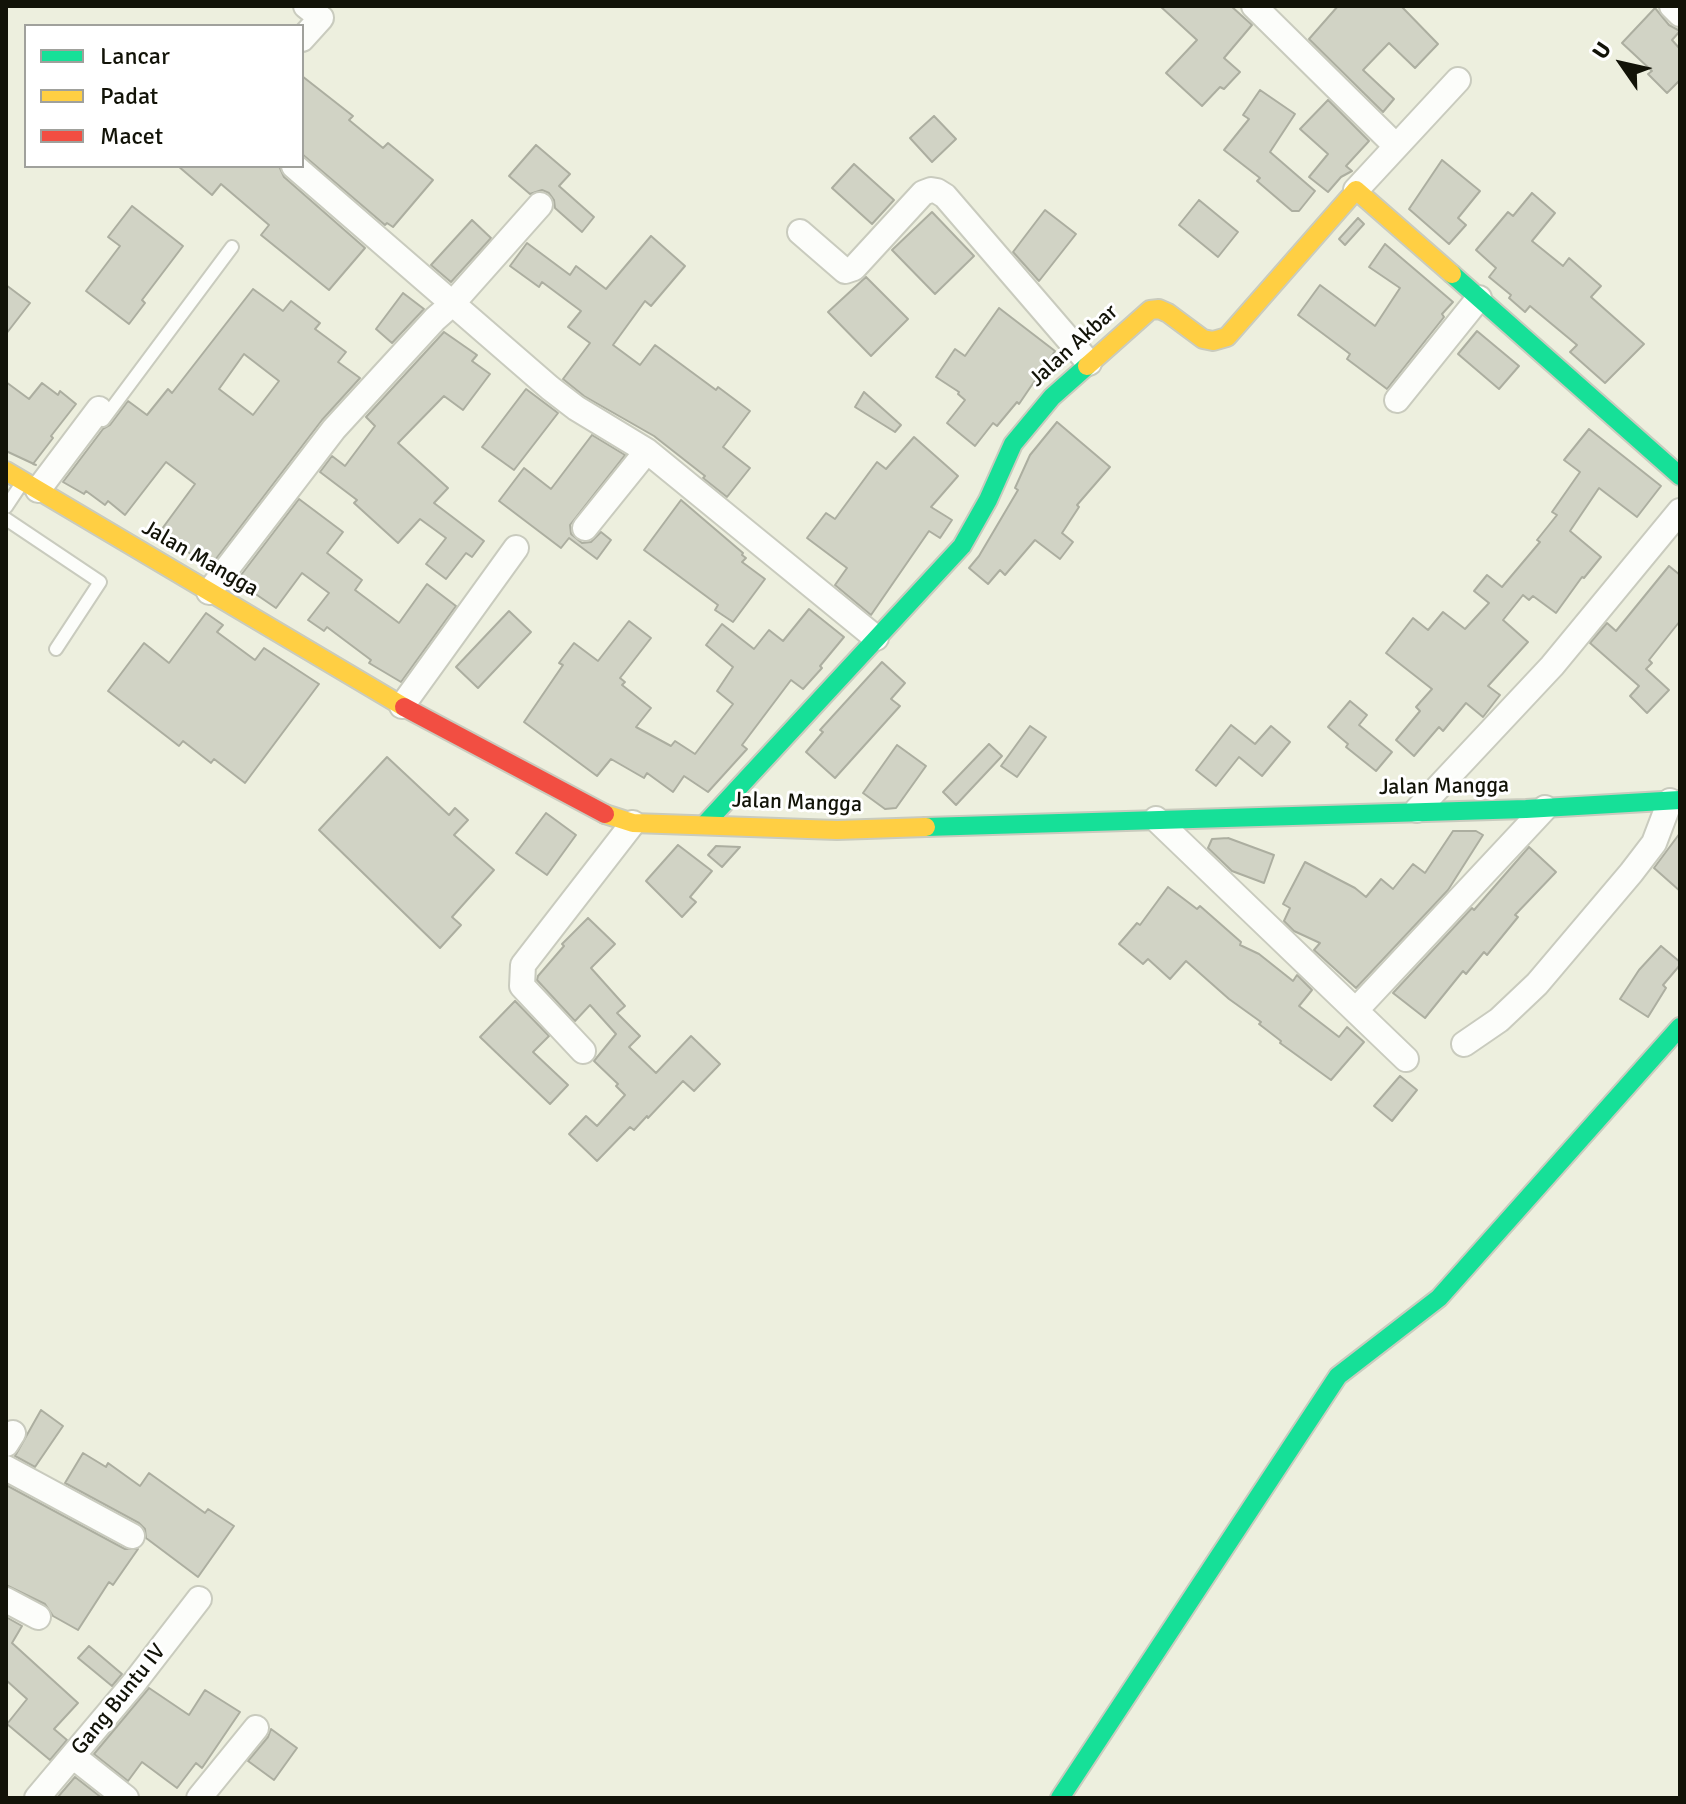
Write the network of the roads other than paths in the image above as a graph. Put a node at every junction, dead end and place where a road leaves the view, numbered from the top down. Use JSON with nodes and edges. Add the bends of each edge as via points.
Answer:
{"nodes":[{"id":1,"x":306,"y":6,"type":"edge"},
{"id":2,"x":1254,"y":6,"type":"edge"},
{"id":3,"x":1672,"y":6,"type":"edge"},
{"id":4,"x":1680,"y":14,"type":"edge"},
{"id":5,"x":304,"y":37,"type":"edge"},
{"id":6,"x":1458,"y":80,"type":"dead end"},
{"id":7,"x":1396,"y":146,"type":"junction"},
{"id":8,"x":296,"y":168,"type":"edge"},
{"id":9,"x":1356,"y":190,"type":"junction"},
{"id":10,"x":540,"y":205,"type":"dead end"},
{"id":11,"x":800,"y":232,"type":"dead end"},
{"id":12,"x":232,"y":247,"type":"dead end"},
{"id":13,"x":1479,"y":298,"type":"junction"},
{"id":14,"x":452,"y":304,"type":"junction"},
{"id":15,"x":1089,"y":363,"type":"junction"},
{"id":16,"x":1397,"y":400,"type":"dead end"},
{"id":17,"x":99,"y":409,"type":"dead end"},
{"id":18,"x":647,"y":451,"type":"junction"},
{"id":19,"x":6,"y":471,"type":"edge"},
{"id":20,"x":1680,"y":476,"type":"edge"},
{"id":21,"x":35,"y":489,"type":"junction"},
{"id":22,"x":6,"y":507,"type":"edge"},
{"id":23,"x":1680,"y":511,"type":"edge"},
{"id":24,"x":6,"y":519,"type":"edge"},
{"id":25,"x":585,"y":528,"type":"dead end"},
{"id":26,"x":516,"y":548,"type":"dead end"},
{"id":27,"x":209,"y":592,"type":"junction"},
{"id":28,"x":876,"y":638,"type":"junction"},
{"id":29,"x":56,"y":649,"type":"dead end"},
{"id":30,"x":402,"y":706,"type":"junction"},
{"id":31,"x":1675,"y":801,"type":"edge"},
{"id":32,"x":1545,"y":808,"type":"junction"},
{"id":33,"x":1417,"y":810,"type":"junction"},
{"id":34,"x":1156,"y":819,"type":"junction"},
{"id":35,"x":633,"y":823,"type":"junction"},
{"id":36,"x":705,"y":824,"type":"junction"},
{"id":37,"x":1356,"y":1010,"type":"junction"},
{"id":38,"x":1680,"y":1027,"type":"edge"},
{"id":39,"x":1464,"y":1044,"type":"dead end"},
{"id":40,"x":583,"y":1051,"type":"dead end"},
{"id":41,"x":1406,"y":1059,"type":"dead end"},
{"id":42,"x":6,"y":1468,"type":"edge"},
{"id":43,"x":132,"y":1536,"type":"dead end"},
{"id":44,"x":199,"y":1599,"type":"dead end"},
{"id":45,"x":6,"y":1600,"type":"edge"},
{"id":46,"x":38,"y":1617,"type":"dead end"},
{"id":47,"x":256,"y":1728,"type":"dead end"},
{"id":48,"x":74,"y":1757,"type":"junction"},
{"id":49,"x":37,"y":1798,"type":"edge"},
{"id":50,"x":126,"y":1798,"type":"edge"},
{"id":51,"x":199,"y":1798,"type":"edge"},
{"id":52,"x":1060,"y":1798,"type":"edge"}],
"edges":[{"from":1,"to":5,"type":"street","via":[[321,18]]},
{"from":2,"to":7,"type":"street"},
{"from":3,"to":4,"type":"street"},
{"from":6,"to":7,"type":"street"},
{"from":7,"to":9,"type":"street"},
{"from":8,"to":14,"type":"street"},
{"from":9,"to":13,"type":"street"},
{"from":9,"to":15,"type":"street","name":"Jalan Akbar","via":[[1227,337],[1203,339],[1168,313],[1150,310]]},
{"from":10,"to":14,"type":"street"},
{"from":11,"to":15,"type":"street","via":[[845,271],[854,268],[923,193],[937,191]]},
{"from":12,"to":21,"type":"lane"},
{"from":13,"to":16,"type":"street"},
{"from":13,"to":20,"type":"street"},
{"from":14,"to":18,"type":"street","via":[[576,408]]},
{"from":14,"to":27,"type":"street","via":[[334,429]]},
{"from":15,"to":28,"type":"street","name":"Jalan Akbar","via":[[1013,444],[962,546]]},
{"from":17,"to":21,"type":"street"},
{"from":18,"to":25,"type":"street"},
{"from":18,"to":28,"type":"street"},
{"from":19,"to":21,"type":"street","name":"Jalan Mangga"},
{"from":21,"to":22,"type":"lane"},
{"from":21,"to":27,"type":"street","name":"Jalan Mangga"},
{"from":23,"to":33,"type":"street","via":[[1552,666]]},
{"from":24,"to":29,"type":"lane","via":[[100,582]]},
{"from":26,"to":30,"type":"street"},
{"from":27,"to":30,"type":"street","name":"Jalan Mangga"},
{"from":28,"to":36,"type":"street","name":"Jalan Akbar"},
{"from":30,"to":35,"type":"street","name":"Jalan Mangga","via":[[595,811]]},
{"from":31,"to":32,"type":"street","name":"Jalan Mangga"},
{"from":31,"to":39,"type":"street","via":[[1654,843],[1537,984]]},
{"from":32,"to":33,"type":"street","name":"Jalan Mangga"},
{"from":32,"to":37,"type":"street"},
{"from":33,"to":34,"type":"street","name":"Jalan Mangga"},
{"from":34,"to":36,"type":"street","name":"Jalan Mangga","via":[[837,830]]},
{"from":34,"to":37,"type":"street"},
{"from":35,"to":36,"type":"street","name":"Jalan Mangga"},
{"from":35,"to":40,"type":"street","via":[[523,965],[522,986]]},
{"from":37,"to":41,"type":"street"},
{"from":38,"to":52,"type":"street","via":[[1439,1298],[1338,1376]]},
{"from":42,"to":43,"type":"street"},
{"from":44,"to":48,"type":"street","name":"Gang Buntu IV"},
{"from":45,"to":46,"type":"street"},
{"from":47,"to":51,"type":"street"},
{"from":48,"to":49,"type":"street","name":"Gang Buntu IV"},
{"from":48,"to":50,"type":"street"}]}
